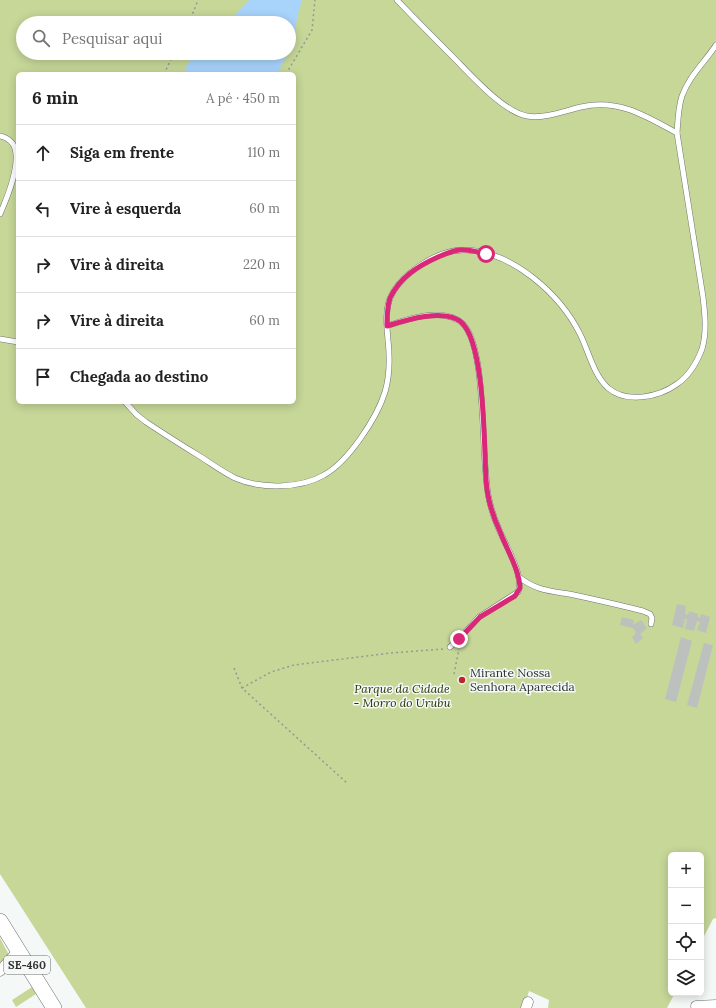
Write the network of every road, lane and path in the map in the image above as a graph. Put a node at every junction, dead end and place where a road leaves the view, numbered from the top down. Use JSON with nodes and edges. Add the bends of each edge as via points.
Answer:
{"nodes":[{"id":1,"x":198,"y":0,"type":"edge"},
{"id":2,"x":315,"y":0,"type":"edge"},
{"id":3,"x":397,"y":0,"type":"edge"},
{"id":4,"x":192,"y":16,"type":"edge"},
{"id":5,"x":716,"y":45,"type":"edge"},
{"id":6,"x":296,"y":57,"type":"edge"},
{"id":7,"x":171,"y":60,"type":"edge"},
{"id":8,"x":294,"y":60,"type":"edge"},
{"id":9,"x":165,"y":72,"type":"edge"},
{"id":10,"x":287,"y":72,"type":"edge"},
{"id":11,"x":677,"y":133,"type":"junction"},
{"id":12,"x":0,"y":136,"type":"edge"},
{"id":13,"x":0,"y":214,"type":"edge"},
{"id":14,"x":387,"y":326,"type":"junction"},
{"id":15,"x":0,"y":339,"type":"edge"},
{"id":16,"x":16,"y":342,"type":"edge"},
{"id":17,"x":126,"y":404,"type":"edge"},
{"id":18,"x":519,"y":577,"type":"junction"},
{"id":19,"x":651,"y":624,"type":"dead end"},
{"id":20,"x":463,"y":634,"type":"junction"},
{"id":21,"x":450,"y":647,"type":"joint"},
{"id":22,"x":234,"y":668,"type":"dead end"},
{"id":23,"x":454,"y":674,"type":"dead end"},
{"id":24,"x":242,"y":688,"type":"junction"},
{"id":25,"x":347,"y":783,"type":"dead end"},
{"id":26,"x":0,"y":922,"type":"edge"},
{"id":27,"x":18,"y":951,"type":"junction"},
{"id":28,"x":0,"y":971,"type":"edge"},
{"id":29,"x":696,"y":1006,"type":"dead end"},
{"id":30,"x":716,"y":1006,"type":"edge"},
{"id":31,"x":51,"y":1007,"type":"edge"}],
"edges":[{"from":1,"to":4,"type":"path"},
{"from":2,"to":6,"type":"path","via":[[312,30]]},
{"from":3,"to":11,"type":"lane","via":[[481,85],[518,114],[528,116],[552,114],[583,106],[616,106],[631,109]]},
{"from":5,"to":11,"type":"lane","via":[[684,90]]},
{"from":7,"to":9,"type":"path"},
{"from":8,"to":10,"type":"path"},
{"from":11,"to":14,"type":"lane","via":[[705,323],[698,359],[678,383],[666,391],[647,397],[631,397],[615,393],[608,388],[596,372],[574,322],[554,295],[538,281],[507,262],[475,251],[458,250],[414,269],[395,289],[390,299]]},
{"from":12,"to":13,"type":"lane","via":[[13,144],[16,160],[11,185]]},
{"from":14,"to":17,"type":"lane","via":[[389,376],[379,406],[355,445],[341,462],[324,475],[309,481],[278,486],[254,484],[235,478],[146,422]]},
{"from":14,"to":18,"type":"lane","via":[[414,318],[438,315],[457,319],[467,330],[473,344],[481,392],[489,499]]},
{"from":15,"to":16,"type":"lane"},
{"from":18,"to":19,"type":"lane","via":[[541,590],[643,611],[650,614]]},
{"from":18,"to":20,"type":"lane","via":[[518,592],[480,617]]},
{"from":20,"to":21,"type":"lane"},
{"from":20,"to":23,"type":"path"},
{"from":21,"to":24,"type":"path","via":[[294,665],[271,672]]},
{"from":22,"to":24,"type":"path"},
{"from":24,"to":25,"type":"path"},
{"from":26,"to":27,"type":"main road","number":"SE-460"},
{"from":27,"to":28,"type":"street"},
{"from":27,"to":31,"type":"main road","number":"SE-460"},
{"from":29,"to":30,"type":"street"}]}
